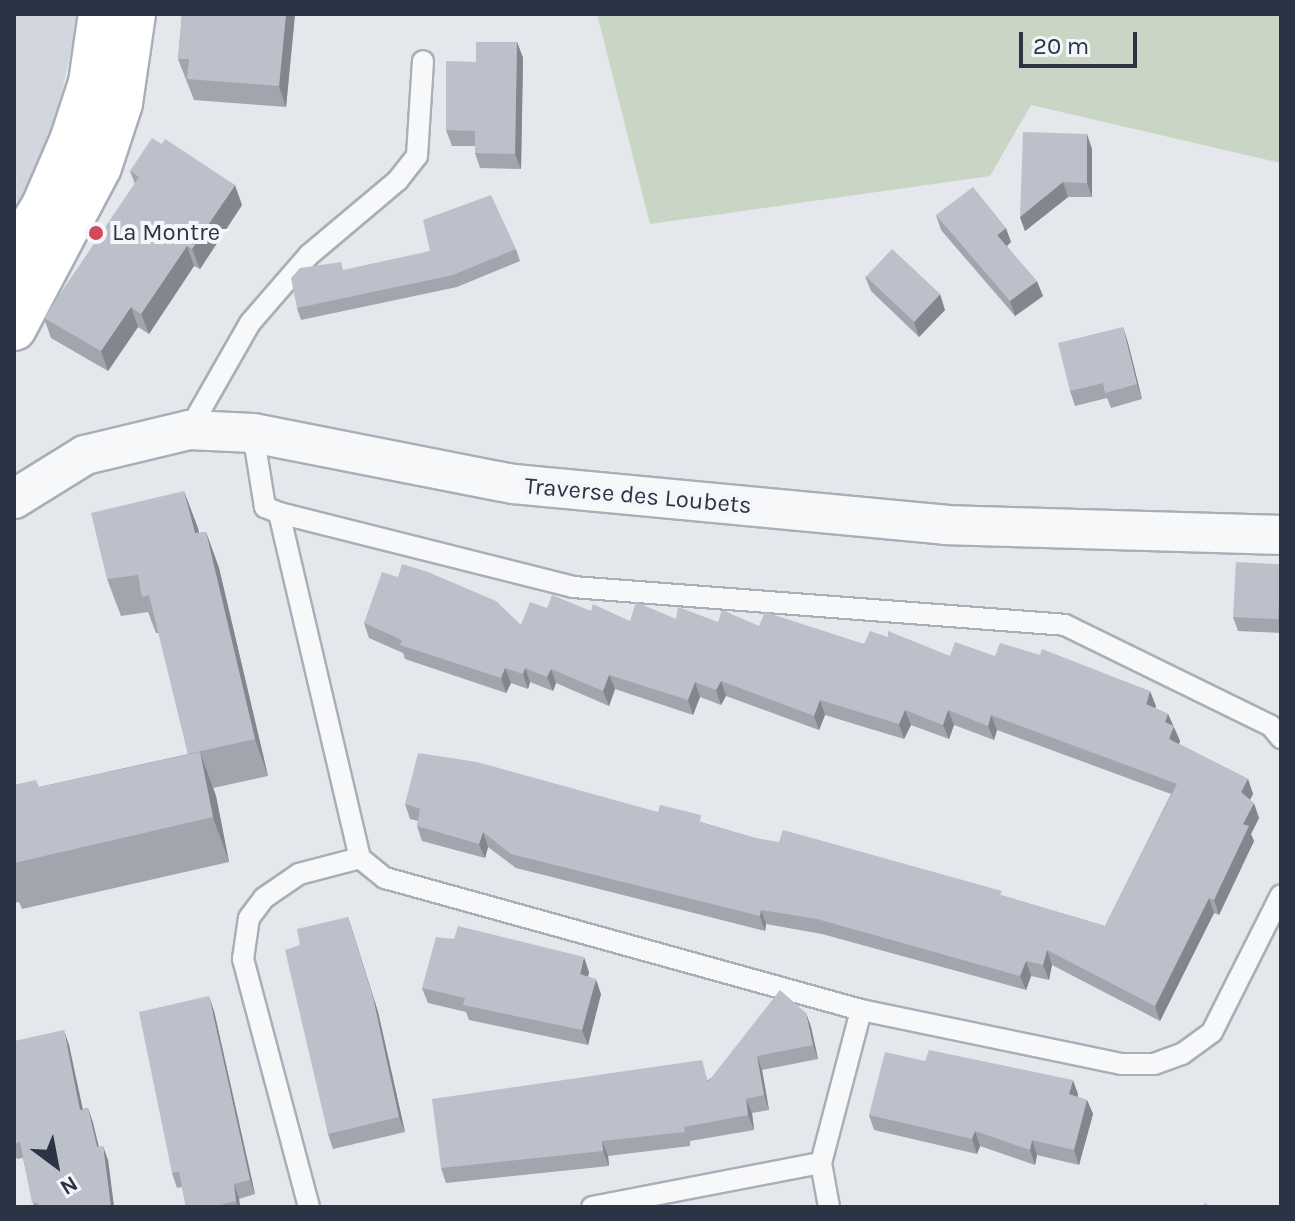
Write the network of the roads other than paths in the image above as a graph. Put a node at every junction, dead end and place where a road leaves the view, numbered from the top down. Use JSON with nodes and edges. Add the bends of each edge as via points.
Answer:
{"nodes":[{"id":1,"x":101,"y":14,"type":"edge"},
{"id":2,"x":133,"y":14,"type":"edge"},
{"id":3,"x":423,"y":61,"type":"dead end"},
{"id":4,"x":14,"y":255,"type":"edge"},
{"id":5,"x":14,"y":328,"type":"edge"},
{"id":6,"x":189,"y":430,"type":"junction"},
{"id":7,"x":253,"y":433,"type":"junction"},
{"id":8,"x":14,"y":499,"type":"edge"},
{"id":9,"x":279,"y":513,"type":"junction"},
{"id":10,"x":1281,"y":535,"type":"edge"},
{"id":11,"x":1281,"y":738,"type":"edge"},
{"id":12,"x":360,"y":858,"type":"junction"},
{"id":13,"x":1281,"y":895,"type":"edge"},
{"id":14,"x":861,"y":1010,"type":"junction"},
{"id":15,"x":821,"y":1163,"type":"junction"},
{"id":16,"x":309,"y":1207,"type":"edge"},
{"id":17,"x":592,"y":1207,"type":"edge"},
{"id":18,"x":829,"y":1207,"type":"edge"}],
"edges":[{"from":1,"to":4,"type":"main road","via":[[91,83],[72,141],[44,206]]},
{"from":2,"to":5,"type":"main road","via":[[120,103],[99,167]]},
{"from":3,"to":6,"type":"lane","via":[[417,156],[398,180],[309,255],[250,323]]},
{"from":6,"to":7,"type":"street","name":"Traverse des Loubets"},
{"from":6,"to":8,"type":"street","name":"Traverse des Loubets","via":[[85,455]]},
{"from":7,"to":9,"type":"lane","via":[[265,507]]},
{"from":7,"to":10,"type":"street","name":"Traverse des Loubets","via":[[529,486],[945,525]]},
{"from":9,"to":11,"type":"lane","via":[[573,587],[1065,625],[1271,726]]},
{"from":9,"to":12,"type":"lane"},
{"from":12,"to":14,"type":"lane","via":[[385,878]]},
{"from":12,"to":16,"type":"lane","via":[[299,874],[264,898],[249,918],[243,959]]},
{"from":13,"to":14,"type":"lane","via":[[1212,1032],[1182,1054],[1154,1064],[1121,1064]]},
{"from":14,"to":15,"type":"lane"},
{"from":15,"to":17,"type":"lane"},
{"from":15,"to":18,"type":"lane"}]}
